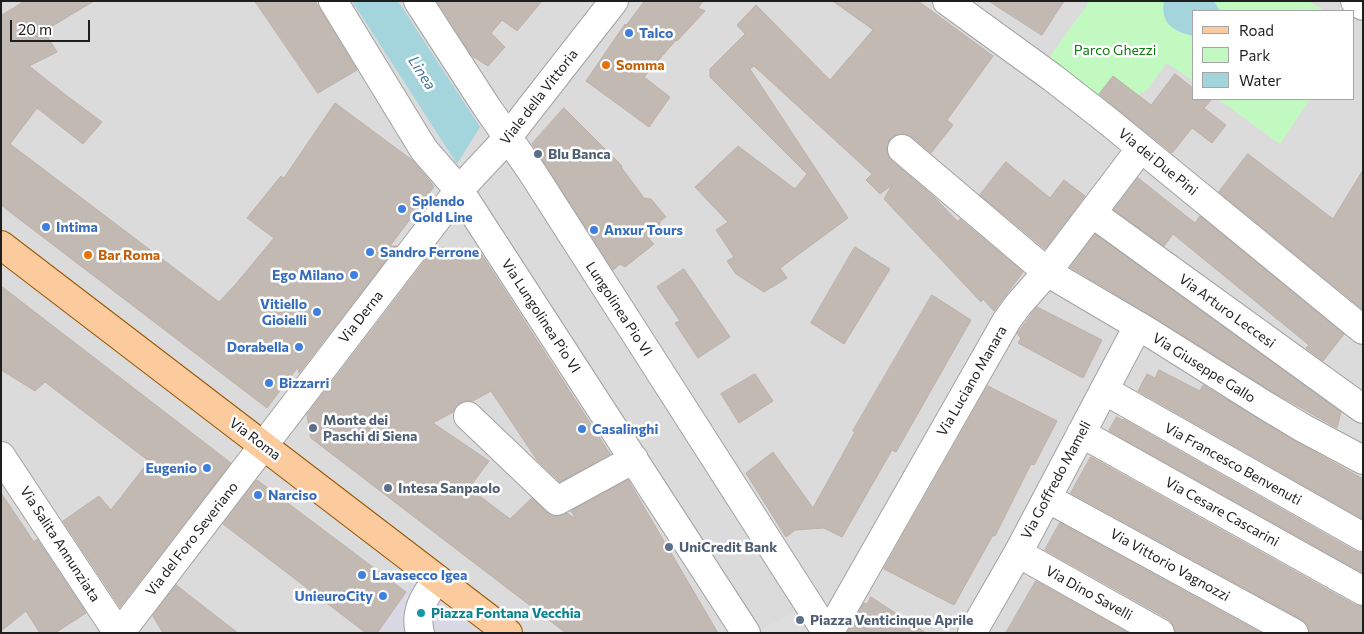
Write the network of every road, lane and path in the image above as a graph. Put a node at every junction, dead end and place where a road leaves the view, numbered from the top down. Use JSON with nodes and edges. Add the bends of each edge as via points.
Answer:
{"nodes":[{"id":1,"x":333,"y":1,"type":"edge"},
{"id":2,"x":418,"y":1,"type":"edge"},
{"id":3,"x":614,"y":1,"type":"edge"},
{"id":4,"x":947,"y":1,"type":"edge"},
{"id":5,"x":1355,"y":1,"type":"edge"},
{"id":6,"x":1363,"y":6,"type":"edge"},
{"id":7,"x":508,"y":136,"type":"junction"},
{"id":8,"x":1141,"y":148,"type":"junction"},
{"id":9,"x":902,"y":149,"type":"dead end"},
{"id":10,"x":459,"y":190,"type":"junction"},
{"id":11,"x":1092,"y":213,"type":"junction"},
{"id":12,"x":1,"y":246,"type":"edge"},
{"id":13,"x":1048,"y":272,"type":"junction"},
{"id":14,"x":1138,"y":326,"type":"junction"},
{"id":15,"x":1363,"y":330,"type":"edge"},
{"id":16,"x":1104,"y":390,"type":"junction"},
{"id":17,"x":1363,"y":410,"type":"edge"},
{"id":18,"x":468,"y":416,"type":"dead end"},
{"id":19,"x":1081,"y":433,"type":"junction"},
{"id":20,"x":263,"y":445,"type":"junction"},
{"id":21,"x":1,"y":456,"type":"edge"},
{"id":22,"x":634,"y":459,"type":"junction"},
{"id":23,"x":1363,"y":460,"type":"edge"},
{"id":24,"x":1047,"y":498,"type":"junction"},
{"id":25,"x":1363,"y":537,"type":"edge"},
{"id":26,"x":1018,"y":553,"type":"junction"},
{"id":27,"x":437,"y":579,"type":"junction"},
{"id":28,"x":1363,"y":591,"type":"edge"},
{"id":29,"x":820,"y":629,"type":"edge"},
{"id":30,"x":119,"y":633,"type":"edge"},
{"id":31,"x":420,"y":633,"type":"edge"},
{"id":32,"x":508,"y":633,"type":"edge"},
{"id":33,"x":746,"y":633,"type":"edge"},
{"id":34,"x":972,"y":633,"type":"edge"},
{"id":35,"x":1160,"y":633,"type":"edge"},
{"id":36,"x":1294,"y":633,"type":"edge"}],
"edges":[{"from":1,"to":10,"type":"street","name":"Via Lungolinea Pio VI","via":[[424,150]]},
{"from":2,"to":7,"type":"street","name":"Lungolinea Pio VI"},
{"from":3,"to":7,"type":"street","name":"Viale della Vittoria"},
{"from":4,"to":8,"type":"street","name":"Via dei Due Pini","via":[[1053,78]]},
{"from":5,"to":6,"type":"street"},
{"from":7,"to":10,"type":"street","name":"Viale della Vittoria"},
{"from":7,"to":29,"type":"street","name":"Lungolinea Pio VI"},
{"from":8,"to":11,"type":"street","name":"Via Luciano Manara"},
{"from":8,"to":15,"type":"street","name":"Via dei Due Pini"},
{"from":9,"to":13,"type":"street","name":"Via Giuseppe Gallo"},
{"from":10,"to":20,"type":"street","name":"Via Derna"},
{"from":10,"to":22,"type":"street","name":"Via Lungolinea Pio VI"},
{"from":11,"to":13,"type":"street","name":"Via Luciano Manara"},
{"from":11,"to":17,"type":"street","name":"Via Arturo Leccesi"},
{"from":12,"to":20,"type":"main road","name":"Via Roma"},
{"from":13,"to":14,"type":"street","name":"Via Giuseppe Gallo"},
{"from":13,"to":29,"type":"street","name":"Via Luciano Manara","via":[[999,332]]},
{"from":14,"to":16,"type":"street","name":"Via Goffredo Mameli"},
{"from":14,"to":23,"type":"street","name":"Via Giuseppe Gallo","via":[[1303,428]]},
{"from":16,"to":19,"type":"street","name":"Via Goffredo Mameli"},
{"from":16,"to":25,"type":"street","name":"Via Francesco Benvenuti"},
{"from":18,"to":22,"type":"street","via":[[557,501]]},
{"from":19,"to":24,"type":"street","name":"Via Goffredo Mameli"},
{"from":19,"to":28,"type":"street","name":"Via Cesare Cascarini"},
{"from":20,"to":27,"type":"main road","name":"Via Roma"},
{"from":20,"to":30,"type":"street","name":"Via del Foro Severiano"},
{"from":21,"to":30,"type":"street","name":"Via Salita Annunziata"},
{"from":22,"to":33,"type":"street","name":"Via Lungolinea Pio VI"},
{"from":24,"to":26,"type":"street","name":"Via Goffredo Mameli"},
{"from":24,"to":36,"type":"street","name":"Via Vittorio Vagnozzi"},
{"from":26,"to":34,"type":"street","name":"Via Goffredo Mameli"},
{"from":26,"to":35,"type":"street","name":"Via Dino Savelli"},
{"from":27,"to":31,"type":"street","via":[[420,605]]},
{"from":27,"to":32,"type":"main road","name":"Via Roma"}]}
